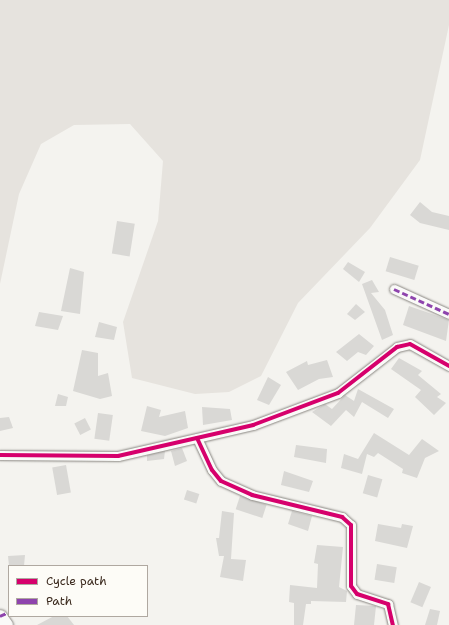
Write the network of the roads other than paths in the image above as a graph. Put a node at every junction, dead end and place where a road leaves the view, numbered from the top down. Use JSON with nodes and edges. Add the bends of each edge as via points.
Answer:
{"nodes":[{"id":1,"x":394,"y":289,"type":"dead end"},
{"id":2,"x":449,"y":314,"type":"edge"},
{"id":3,"x":449,"y":366,"type":"edge"},
{"id":4,"x":197,"y":438,"type":"junction"},
{"id":5,"x":0,"y":455,"type":"edge"},
{"id":6,"x":0,"y":616,"type":"edge"},
{"id":7,"x":6,"y":625,"type":"edge"},
{"id":8,"x":393,"y":625,"type":"edge"}],
"edges":[{"from":1,"to":2,"type":"street"},
{"from":3,"to":4,"type":"street","via":[[410,344],[397,347],[338,393],[253,425]]},
{"from":4,"to":5,"type":"street","via":[[118,456]]},
{"from":4,"to":8,"type":"street","via":[[212,470],[221,481],[252,495],[342,517],[351,525],[351,586],[357,594],[388,604]]},
{"from":6,"to":7,"type":"street"}]}
